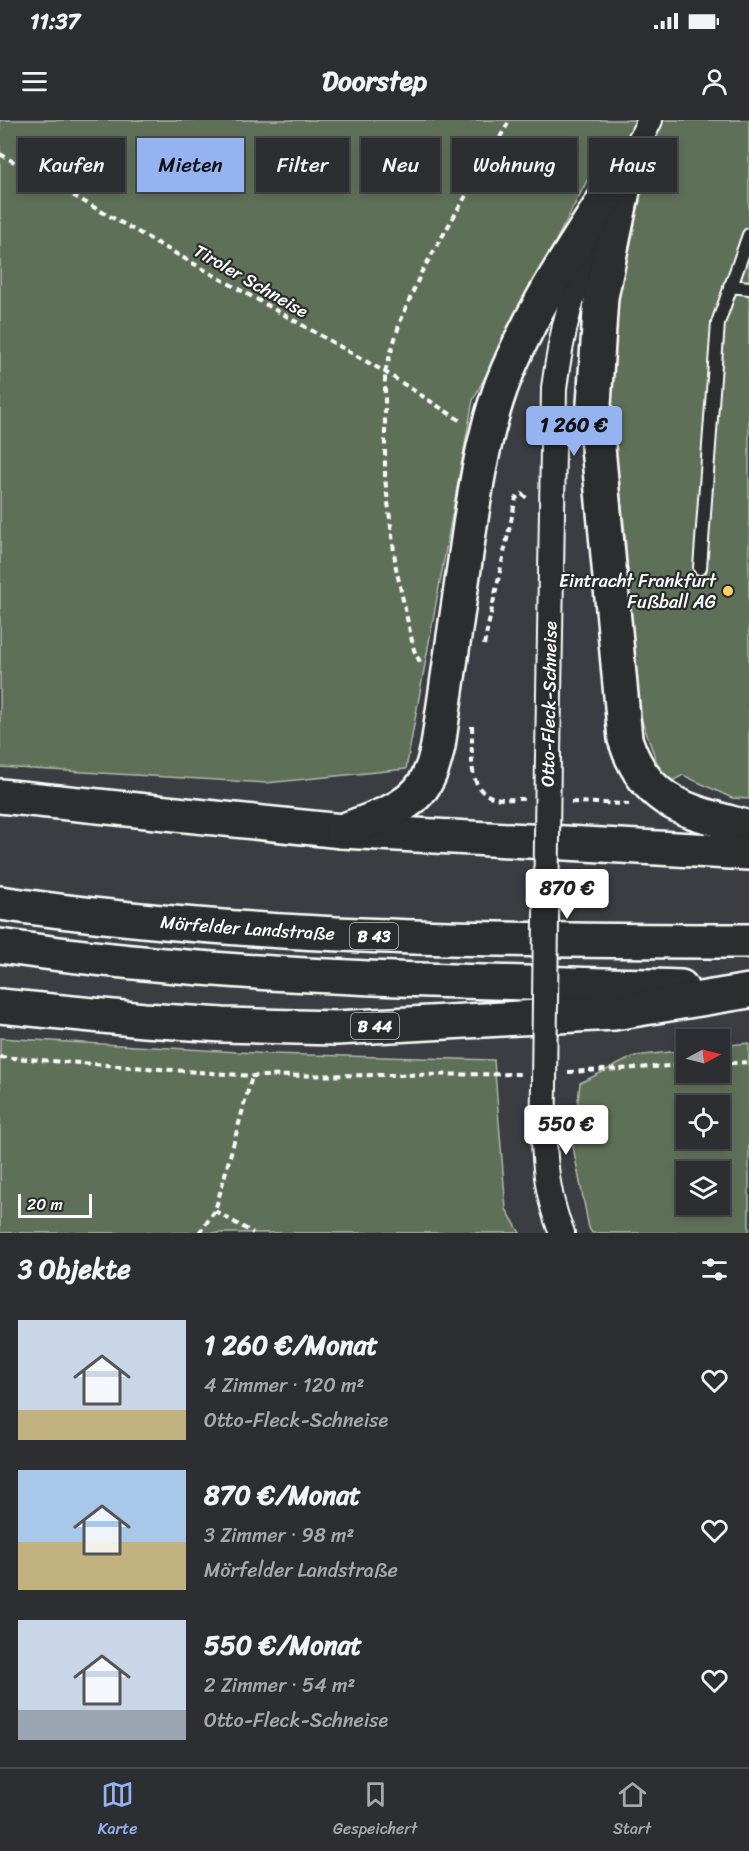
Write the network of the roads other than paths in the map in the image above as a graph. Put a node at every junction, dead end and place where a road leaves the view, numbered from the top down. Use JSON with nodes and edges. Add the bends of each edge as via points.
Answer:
{"nodes":[{"id":1,"x":650,"y":120,"type":"edge"},
{"id":2,"x":641,"y":138,"type":"edge"},
{"id":3,"x":609,"y":192,"type":"edge"},
{"id":4,"x":615,"y":192,"type":"edge"},
{"id":5,"x":623,"y":192,"type":"edge"},
{"id":6,"x":749,"y":236,"type":"edge"},
{"id":7,"x":730,"y":286,"type":"junction"},
{"id":8,"x":749,"y":288,"type":"edge"},
{"id":9,"x":700,"y":568,"type":"dead end"},
{"id":10,"x":0,"y":796,"type":"edge"},
{"id":11,"x":749,"y":828,"type":"edge"},
{"id":12,"x":342,"y":831,"type":"junction"},
{"id":13,"x":749,"y":853,"type":"edge"},
{"id":14,"x":0,"y":903,"type":"edge"},
{"id":15,"x":749,"y":941,"type":"edge"},
{"id":16,"x":0,"y":946,"type":"edge"},
{"id":17,"x":749,"y":990,"type":"edge"},
{"id":18,"x":0,"y":1006,"type":"edge"},
{"id":19,"x":562,"y":1233,"type":"edge"}],
"edges":[{"from":1,"to":2,"type":"street","name":"Otto-Fleck-Schneise"},
{"from":3,"to":12,"type":"highway","via":[[561,265],[525,334],[501,388],[486,436],[438,746],[430,775],[415,796],[393,811]]},
{"from":4,"to":19,"type":"street","name":"Otto-Fleck-Schneise","bridge":true,"via":[[570,299],[556,378],[543,1123],[546,1170]]},
{"from":5,"to":11,"type":"highway","via":[[601,297],[594,404],[625,739],[642,777],[661,796],[692,812]]},
{"from":6,"to":7,"type":"lane"},
{"from":7,"to":8,"type":"lane"},
{"from":7,"to":9,"type":"lane","via":[[718,323]]},
{"from":10,"to":12,"type":"highway"},
{"from":12,"to":13,"type":"highway"},
{"from":14,"to":15,"type":"highway","name":"Mörfelder Landstraße","number":"B 43","via":[[114,919],[426,939]]},
{"from":16,"to":17,"type":"highway","via":[[245,971]]},
{"from":17,"to":18,"type":"highway","number":"B 44","via":[[614,1012],[336,1028],[155,1021]]}]}
